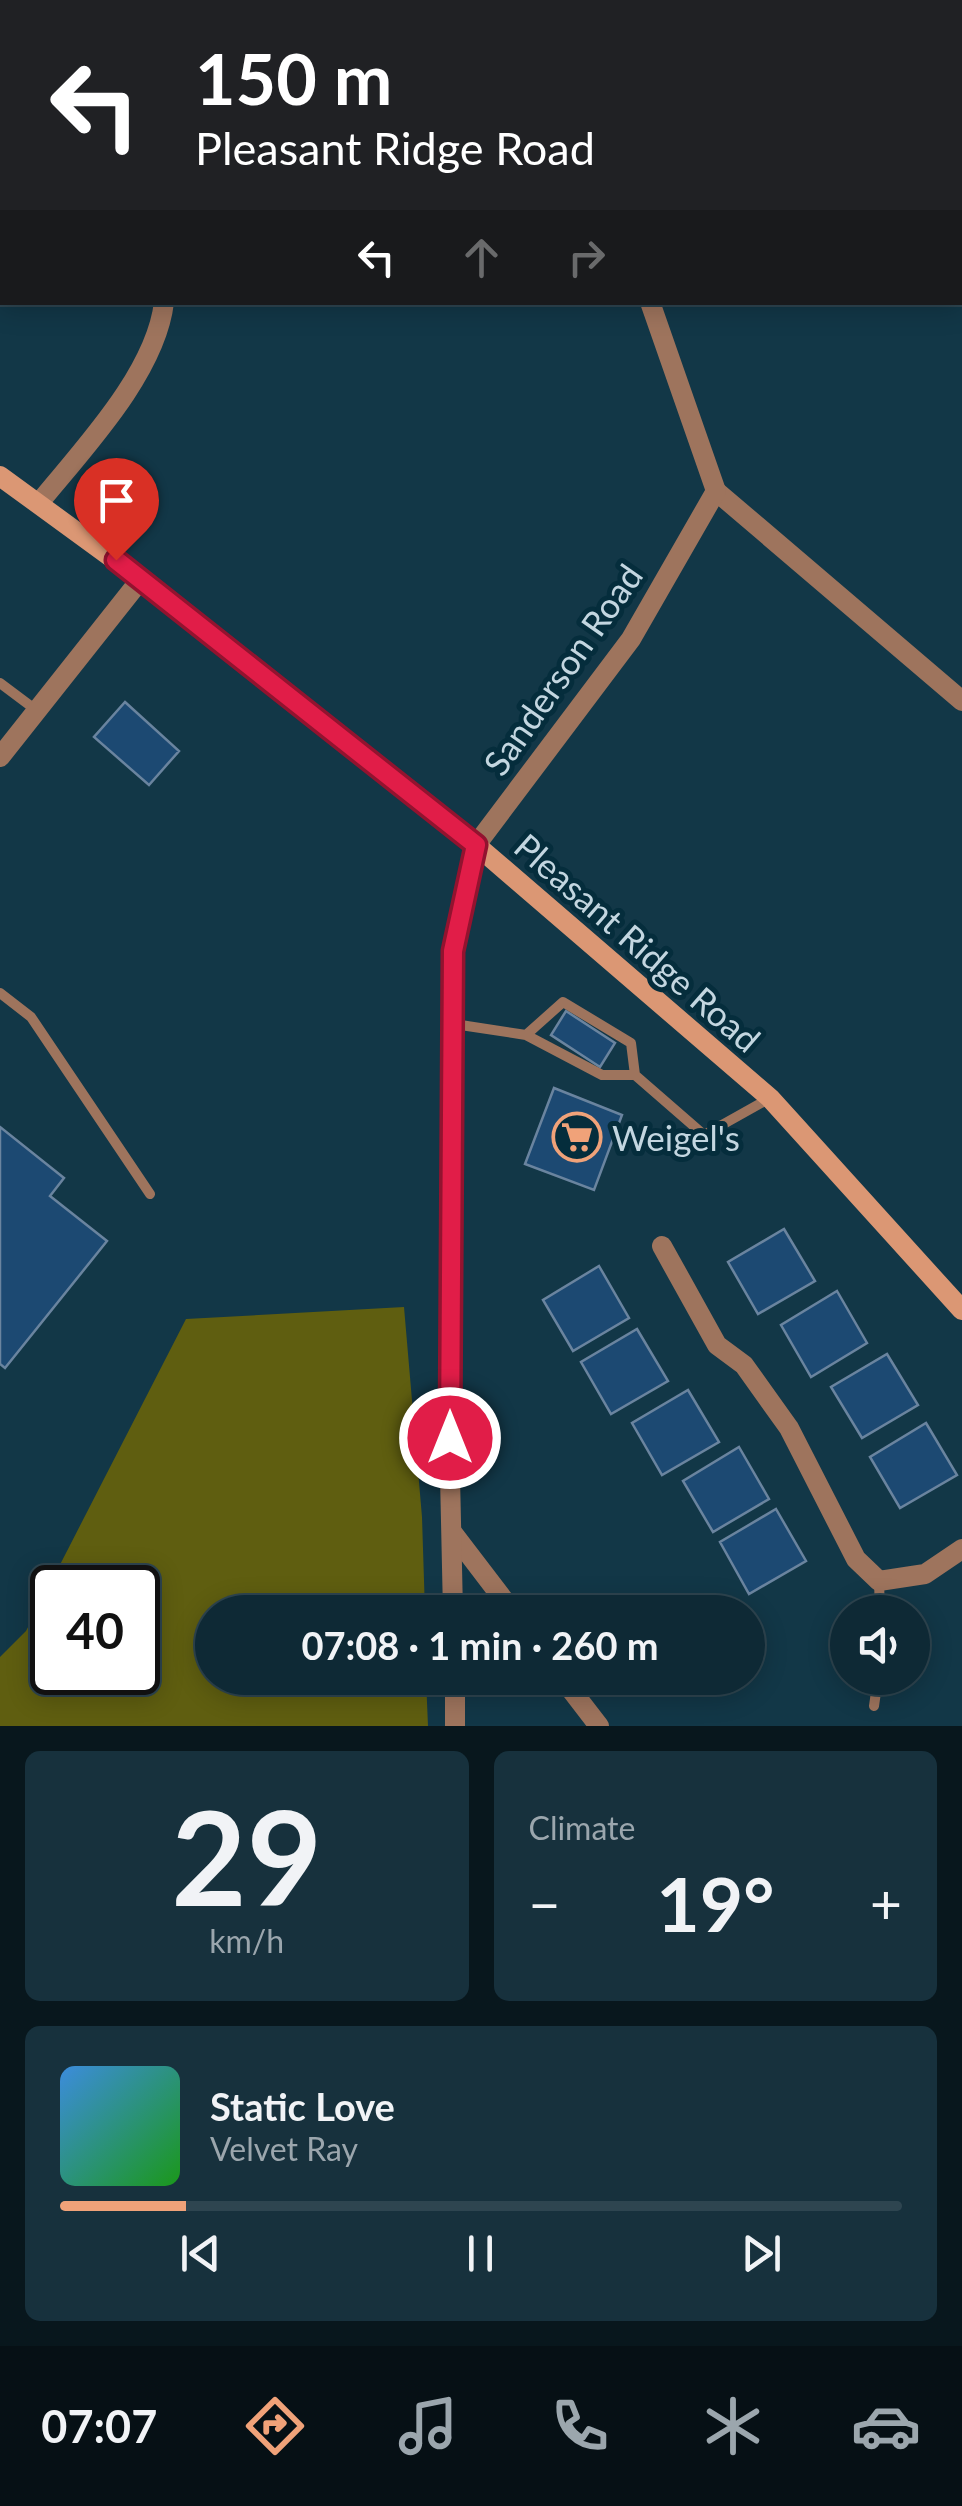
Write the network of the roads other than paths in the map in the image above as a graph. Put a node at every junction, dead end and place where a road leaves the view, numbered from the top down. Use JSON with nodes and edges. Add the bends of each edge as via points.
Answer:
{"nodes":[{"id":1,"x":163,"y":305,"type":"edge"},
{"id":2,"x":651,"y":305,"type":"edge"},
{"id":3,"x":0,"y":476,"type":"edge"},
{"id":4,"x":716,"y":490,"type":"junction"},
{"id":5,"x":39,"y":503,"type":"junction"},
{"id":6,"x":141,"y":579,"type":"junction"},
{"id":7,"x":0,"y":682,"type":"edge"},
{"id":8,"x":962,"y":701,"type":"edge"},
{"id":9,"x":37,"y":710,"type":"junction"},
{"id":10,"x":0,"y":757,"type":"edge"},
{"id":11,"x":476,"y":845,"type":"junction"},
{"id":12,"x":0,"y":993,"type":"edge"},
{"id":13,"x":453,"y":1024,"type":"junction"},
{"id":14,"x":526,"y":1035,"type":"junction"},
{"id":15,"x":636,"y":1074,"type":"junction"},
{"id":16,"x":770,"y":1098,"type":"junction"},
{"id":17,"x":150,"y":1194,"type":"dead end"},
{"id":18,"x":662,"y":1246,"type":"dead end"},
{"id":19,"x":962,"y":1310,"type":"edge"},
{"id":20,"x":452,"y":1532,"type":"junction"},
{"id":21,"x":962,"y":1549,"type":"edge"},
{"id":22,"x":878,"y":1582,"type":"junction"},
{"id":23,"x":453,"y":1595,"type":"edge"},
{"id":24,"x":500,"y":1595,"type":"edge"},
{"id":25,"x":879,"y":1595,"type":"edge"},
{"id":26,"x":455,"y":1695,"type":"edge"},
{"id":27,"x":575,"y":1695,"type":"edge"},
{"id":28,"x":876,"y":1695,"type":"edge"},
{"id":29,"x":874,"y":1706,"type":"dead end"},
{"id":30,"x":456,"y":1726,"type":"edge"},
{"id":31,"x":599,"y":1726,"type":"edge"}],
"edges":[{"from":1,"to":5,"type":"street","via":[[154,344],[124,395]]},
{"from":2,"to":4,"type":"street"},
{"from":3,"to":5,"type":"main road","name":"Pleasant Ridge Road"},
{"from":4,"to":8,"type":"street"},
{"from":4,"to":11,"type":"street","name":"Sanderson Road","via":[[631,639]]},
{"from":5,"to":6,"type":"main road","name":"Pleasant Ridge Road"},
{"from":6,"to":9,"type":"street"},
{"from":6,"to":11,"type":"main road","name":"Pleasant Ridge Road"},
{"from":7,"to":9,"type":"lane"},
{"from":9,"to":10,"type":"street"},
{"from":11,"to":13,"type":"street","via":[[453,951]]},
{"from":11,"to":16,"type":"main road","name":"Pleasant Ridge Road"},
{"from":12,"to":17,"type":"lane","via":[[31,1017]]},
{"from":13,"to":14,"type":"lane"},
{"from":13,"to":20,"type":"street"},
{"from":14,"to":15,"type":"lane","via":[[602,1075]]},
{"from":14,"to":15,"type":"lane","via":[[563,1002],[631,1043]]},
{"from":15,"to":16,"type":"lane","via":[[704,1135]]},
{"from":16,"to":19,"type":"main road","name":"Pleasant Ridge Road"},
{"from":18,"to":22,"type":"street","via":[[718,1346],[744,1366],[790,1428],[856,1558]]},
{"from":20,"to":23,"type":"street"},
{"from":20,"to":24,"type":"street"},
{"from":21,"to":22,"type":"street","via":[[925,1574]]},
{"from":22,"to":25,"type":"lane"},
{"from":26,"to":30,"type":"street"},
{"from":27,"to":31,"type":"street"},
{"from":28,"to":29,"type":"lane"}]}
